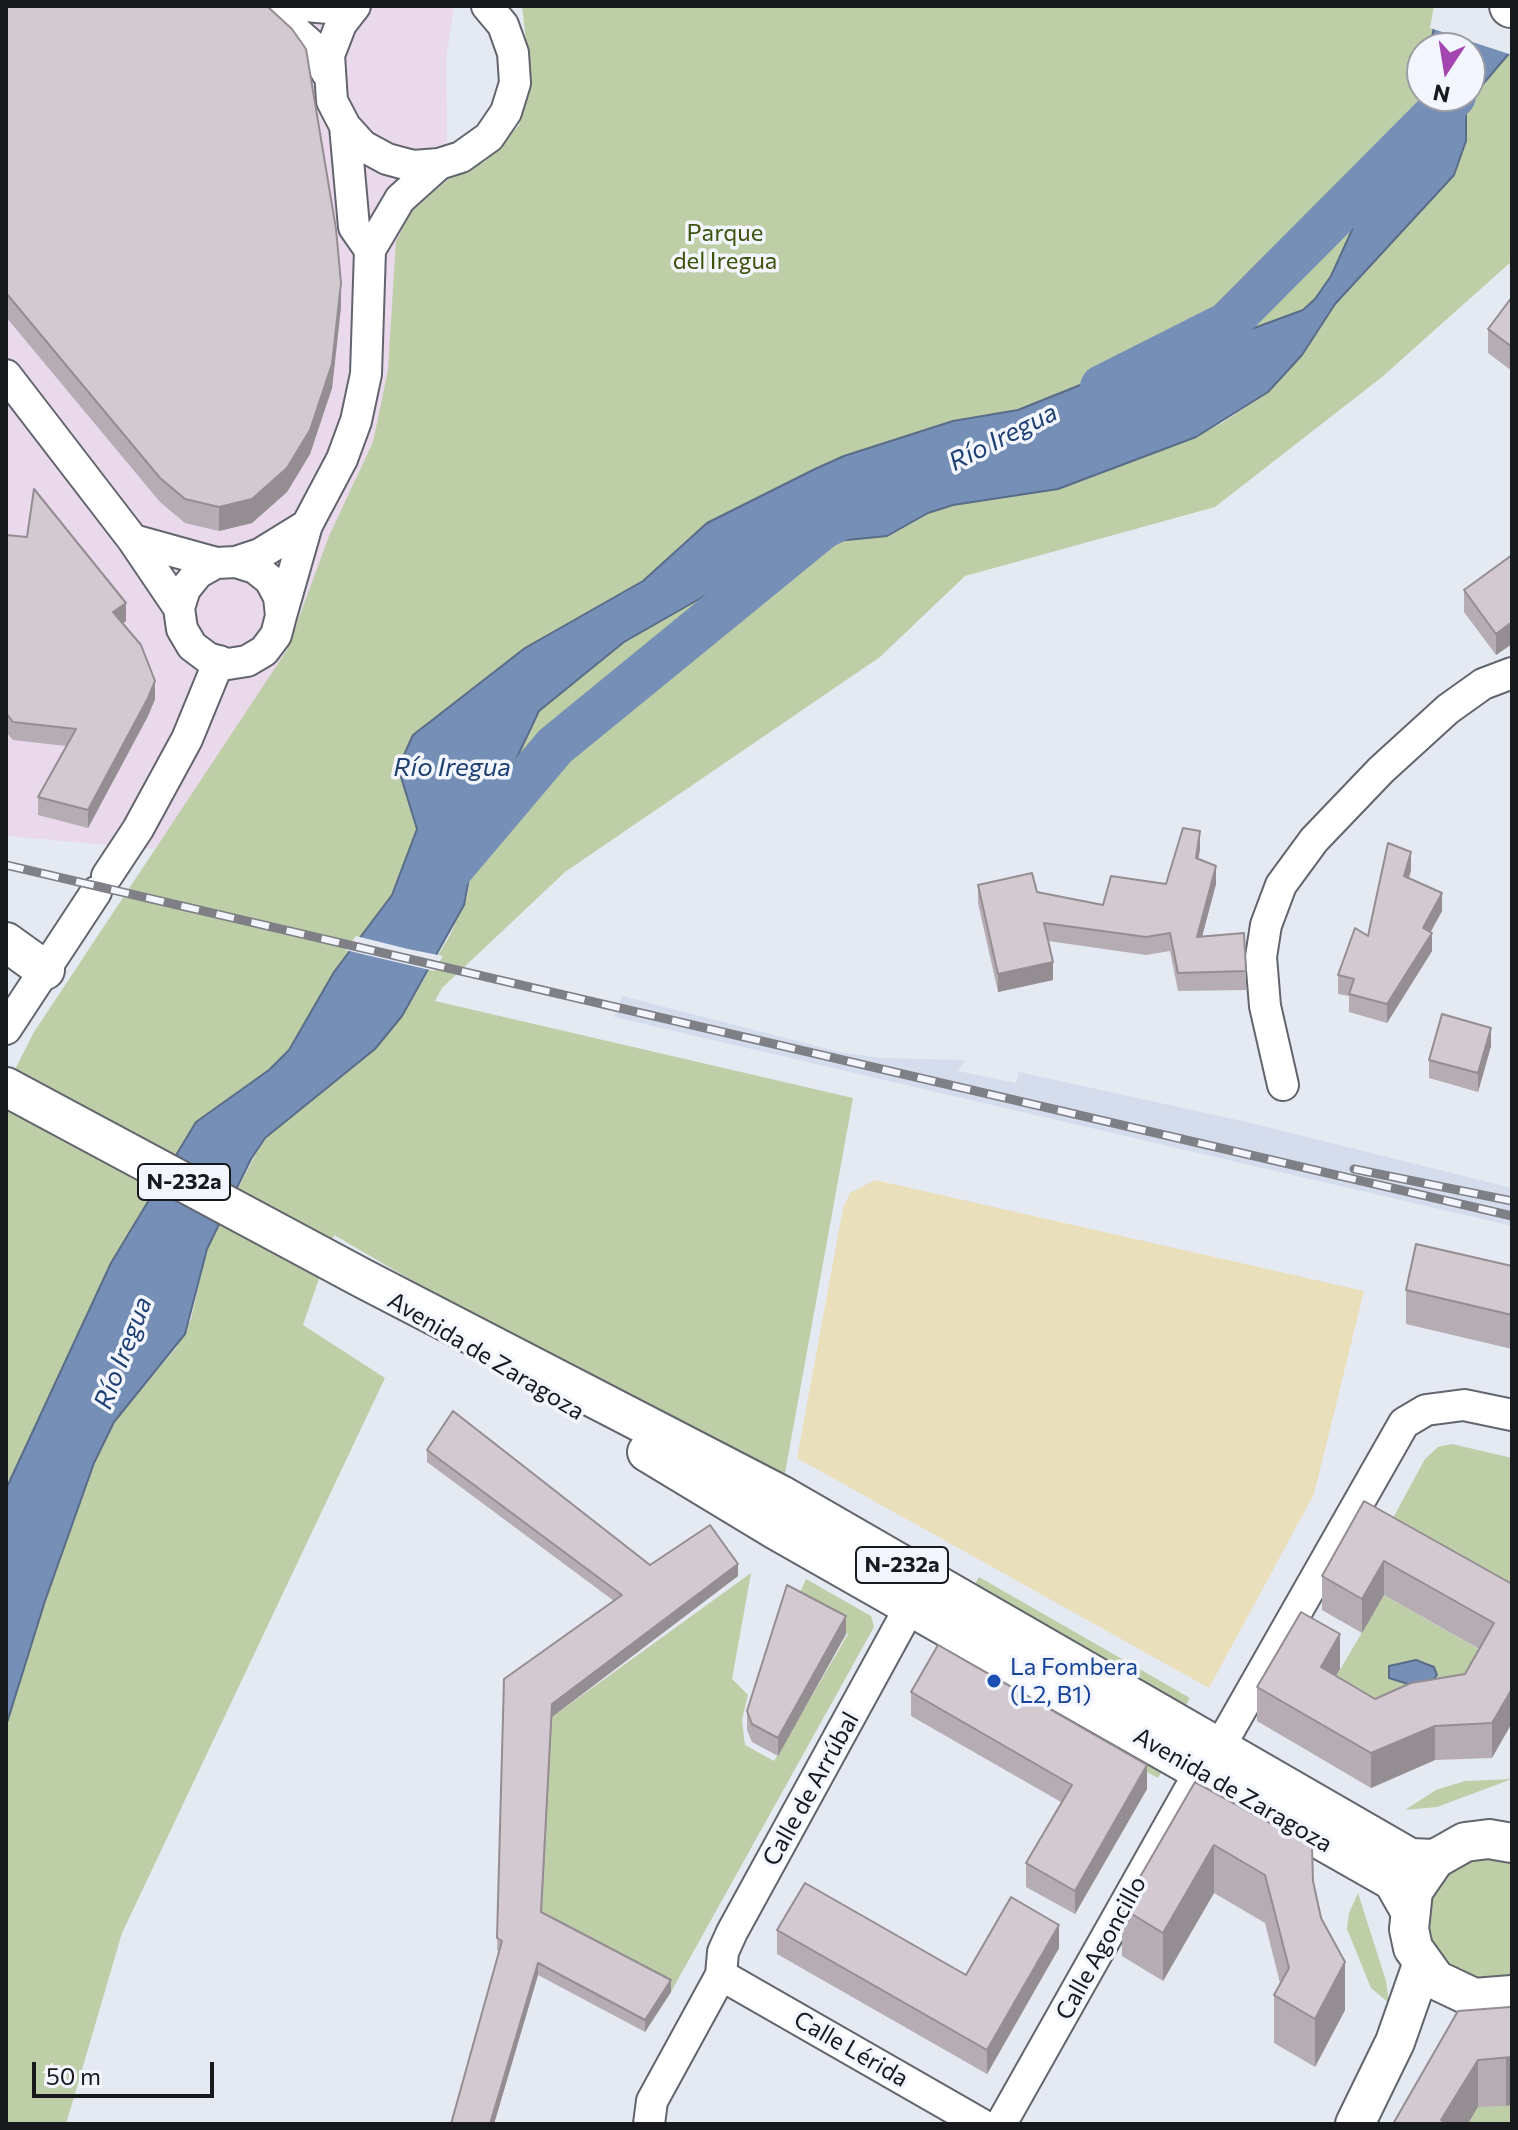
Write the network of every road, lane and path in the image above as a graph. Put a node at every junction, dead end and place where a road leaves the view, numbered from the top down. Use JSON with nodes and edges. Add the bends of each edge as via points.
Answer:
{"nodes":[{"id":1,"x":267,"y":6,"type":"edge"},
{"id":2,"x":306,"y":6,"type":"edge"},
{"id":3,"x":353,"y":8,"type":"edge"},
{"id":4,"x":500,"y":12,"type":"edge"},
{"id":5,"x":327,"y":73,"type":"junction"},
{"id":6,"x":345,"y":126,"type":"junction"},
{"id":7,"x":439,"y":164,"type":"junction"},
{"id":8,"x":370,"y":250,"type":"junction"},
{"id":9,"x":6,"y":375,"type":"edge"},
{"id":10,"x":307,"y":525,"type":"junction"},
{"id":11,"x":133,"y":540,"type":"junction"},
{"id":12,"x":226,"y":563,"type":"junction"},
{"id":13,"x":179,"y":608,"type":"junction"},
{"id":14,"x":281,"y":616,"type":"junction"},
{"id":15,"x":219,"y":661,"type":"junction"},
{"id":16,"x":1512,"y":673,"type":"edge"},
{"id":17,"x":6,"y":942,"type":"edge"},
{"id":18,"x":45,"y":970,"type":"junction"},
{"id":19,"x":6,"y":1029,"type":"edge"},
{"id":20,"x":1283,"y":1085,"type":"dead end"},
{"id":21,"x":6,"y":1087,"type":"edge"},
{"id":22,"x":362,"y":1278,"type":"junction"},
{"id":23,"x":1512,"y":1415,"type":"edge"},
{"id":24,"x":910,"y":1607,"type":"junction"},
{"id":25,"x":1210,"y":1760,"type":"junction"},
{"id":26,"x":1512,"y":1826,"type":"edge"},
{"id":27,"x":1512,"y":1843,"type":"edge"},
{"id":28,"x":1450,"y":1851,"type":"junction"},
{"id":29,"x":1409,"y":1909,"type":"junction"},
{"id":30,"x":1422,"y":1965,"type":"junction"},
{"id":31,"x":721,"y":1975,"type":"junction"},
{"id":32,"x":1512,"y":1995,"type":"edge"},
{"id":33,"x":1474,"y":1998,"type":"junction"},
{"id":34,"x":1450,"y":2031,"type":"edge"},
{"id":35,"x":649,"y":2124,"type":"edge"},
{"id":36,"x":981,"y":2124,"type":"edge"},
{"id":37,"x":1001,"y":2124,"type":"edge"},
{"id":38,"x":1355,"y":2124,"type":"edge"}],
"edges":[{"from":1,"to":5,"type":"street","via":[[310,44]]},
{"from":2,"to":3,"type":"street"},
{"from":3,"to":5,"type":"street","via":[[334,39]]},
{"from":4,"to":7,"type":"street","via":[[513,53],[515,83],[506,112],[489,137],[461,157]]},
{"from":5,"to":6,"type":"street","via":[[332,101]]},
{"from":6,"to":7,"type":"street","via":[[363,146],[387,159],[413,166]]},
{"from":6,"to":8,"type":"street","via":[[354,227]]},
{"from":7,"to":8,"type":"street","via":[[400,199]]},
{"from":8,"to":10,"type":"street","via":[[366,374],[356,421]]},
{"from":9,"to":11,"type":"street"},
{"from":10,"to":12,"type":"street","via":[[260,554]]},
{"from":10,"to":14,"type":"street"},
{"from":11,"to":12,"type":"street"},
{"from":11,"to":13,"type":"street"},
{"from":12,"to":13,"type":"street","via":[[198,573]]},
{"from":12,"to":14,"type":"street","via":[[255,568],[270,580]]},
{"from":13,"to":15,"type":"street","via":[[192,646]]},
{"from":14,"to":15,"type":"street","via":[[264,651],[247,661]]},
{"from":15,"to":18,"type":"street","via":[[187,739],[138,829]]},
{"from":16,"to":20,"type":"street","via":[[1483,684],[1448,709],[1381,770],[1314,840],[1281,885],[1261,957],[1265,1006]]},
{"from":17,"to":18,"type":"main road"},
{"from":18,"to":19,"type":"street"},
{"from":21,"to":22,"type":"main road","number":"N-232a"},
{"from":22,"to":24,"type":"main road","name":"Avenida de Zaragoza","number":"N-232a","via":[[427,1326]]},
{"from":22,"to":25,"type":"main road","name":"Avenida de Zaragoza","number":"N-232a","via":[[781,1495]]},
{"from":23,"to":25,"type":"street","name":"Calle Agoncillo","via":[[1464,1405],[1426,1410],[1404,1423]]},
{"from":24,"to":25,"type":"main road","name":"Avenida de Zaragoza","number":"N-232a"},
{"from":24,"to":31,"type":"street","name":"Calle de Arrúbal","via":[[732,1932]]},
{"from":25,"to":28,"type":"main road","name":"Avenida de Zaragoza","number":"N-232a","via":[[1410,1858]]},
{"from":25,"to":29,"type":"main road","name":"Avenida de Zaragoza","number":"N-232a","via":[[1393,1881]]},
{"from":25,"to":37,"type":"street","name":"Calle Agoncillo"},
{"from":26,"to":28,"type":"main road"},
{"from":27,"to":28,"type":"main road","number":"N-232a","via":[[1489,1839]]},
{"from":28,"to":29,"type":"main road","via":[[1413,1891]]},
{"from":29,"to":30,"type":"main road","number":"N-232a","via":[[1413,1948]]},
{"from":30,"to":33,"type":"main road","via":[[1436,1980]]},
{"from":30,"to":38,"type":"main road","via":[[1395,2042]]},
{"from":31,"to":35,"type":"street","name":"Calle de Arrúbal","via":[[652,2101]]},
{"from":31,"to":36,"type":"street","name":"Calle Lérida"},
{"from":32,"to":33,"type":"main road"},
{"from":33,"to":34,"type":"main road"}]}
